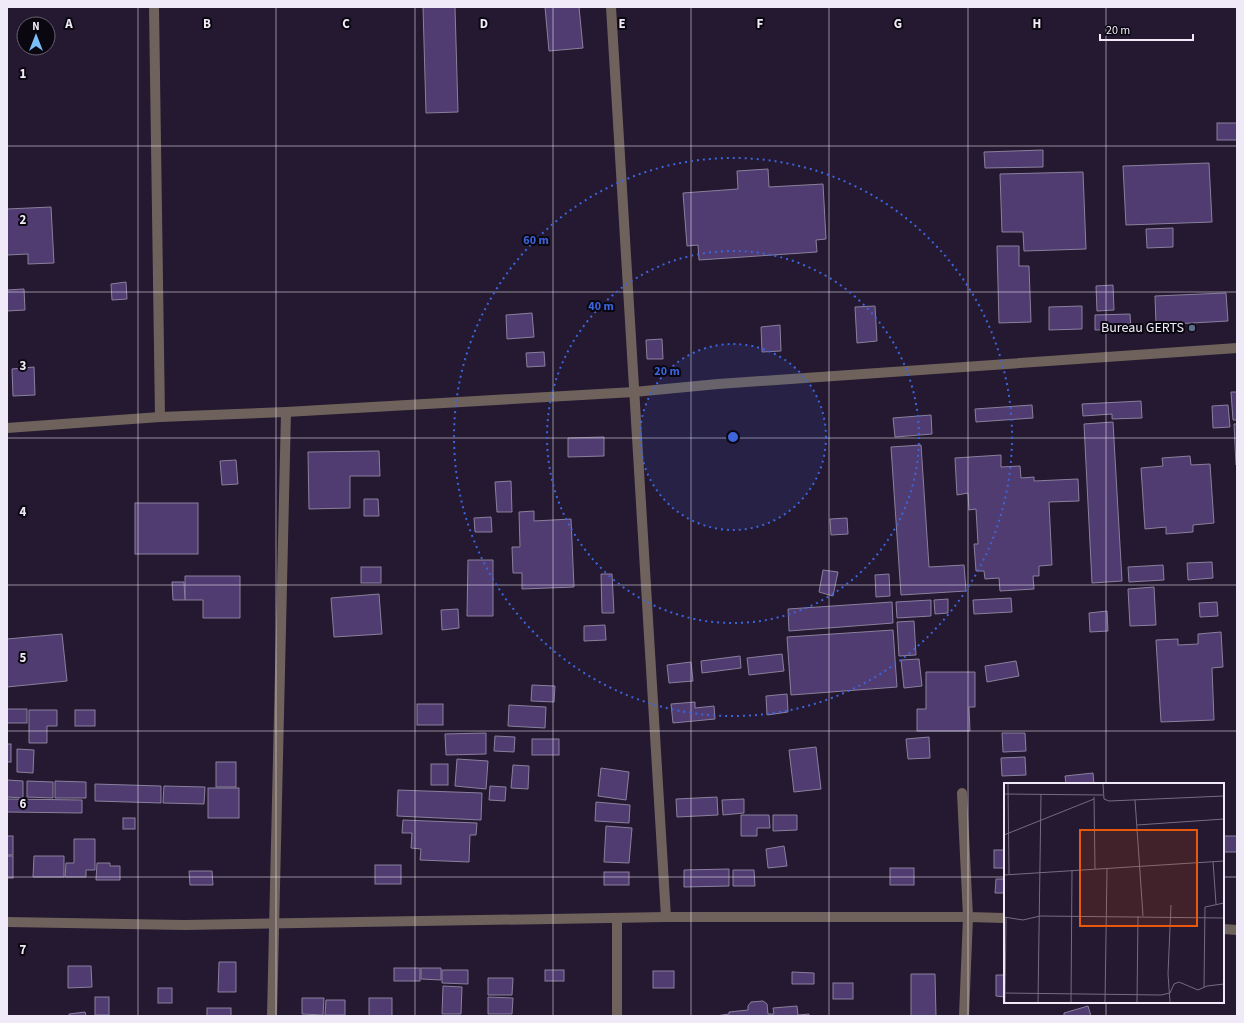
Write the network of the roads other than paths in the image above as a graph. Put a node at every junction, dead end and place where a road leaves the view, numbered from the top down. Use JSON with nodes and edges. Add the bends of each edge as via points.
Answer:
{"nodes":[{"id":1,"x":154,"y":7,"type":"edge"},
{"id":2,"x":611,"y":7,"type":"edge"},
{"id":3,"x":1237,"y":348,"type":"edge"},
{"id":4,"x":634,"y":392,"type":"junction"},
{"id":5,"x":286,"y":412,"type":"junction"},
{"id":6,"x":160,"y":417,"type":"junction"},
{"id":7,"x":7,"y":428,"type":"edge"},
{"id":8,"x":962,"y":793,"type":"dead end"},
{"id":9,"x":666,"y":917,"type":"junction"},
{"id":10,"x":968,"y":917,"type":"junction"},
{"id":11,"x":617,"y":918,"type":"junction"},
{"id":12,"x":1004,"y":918,"type":"edge"},
{"id":13,"x":7,"y":922,"type":"edge"},
{"id":14,"x":274,"y":924,"type":"junction"},
{"id":15,"x":1224,"y":929,"type":"edge"},
{"id":16,"x":1237,"y":930,"type":"edge"},
{"id":17,"x":272,"y":1016,"type":"edge"},
{"id":18,"x":617,"y":1016,"type":"edge"},
{"id":19,"x":964,"y":1016,"type":"edge"}],
"edges":[{"from":1,"to":6,"type":"street"},
{"from":2,"to":4,"type":"street"},
{"from":3,"to":4,"type":"street"},
{"from":4,"to":5,"type":"street"},
{"from":4,"to":9,"type":"street"},
{"from":5,"to":6,"type":"street"},
{"from":5,"to":14,"type":"street"},
{"from":6,"to":7,"type":"street"},
{"from":8,"to":10,"type":"street"},
{"from":9,"to":10,"type":"street"},
{"from":9,"to":11,"type":"street"},
{"from":10,"to":12,"type":"street"},
{"from":10,"to":19,"type":"street"},
{"from":11,"to":14,"type":"street"},
{"from":11,"to":18,"type":"street"},
{"from":13,"to":14,"type":"street"},
{"from":14,"to":17,"type":"street"},
{"from":15,"to":16,"type":"street"}]}
